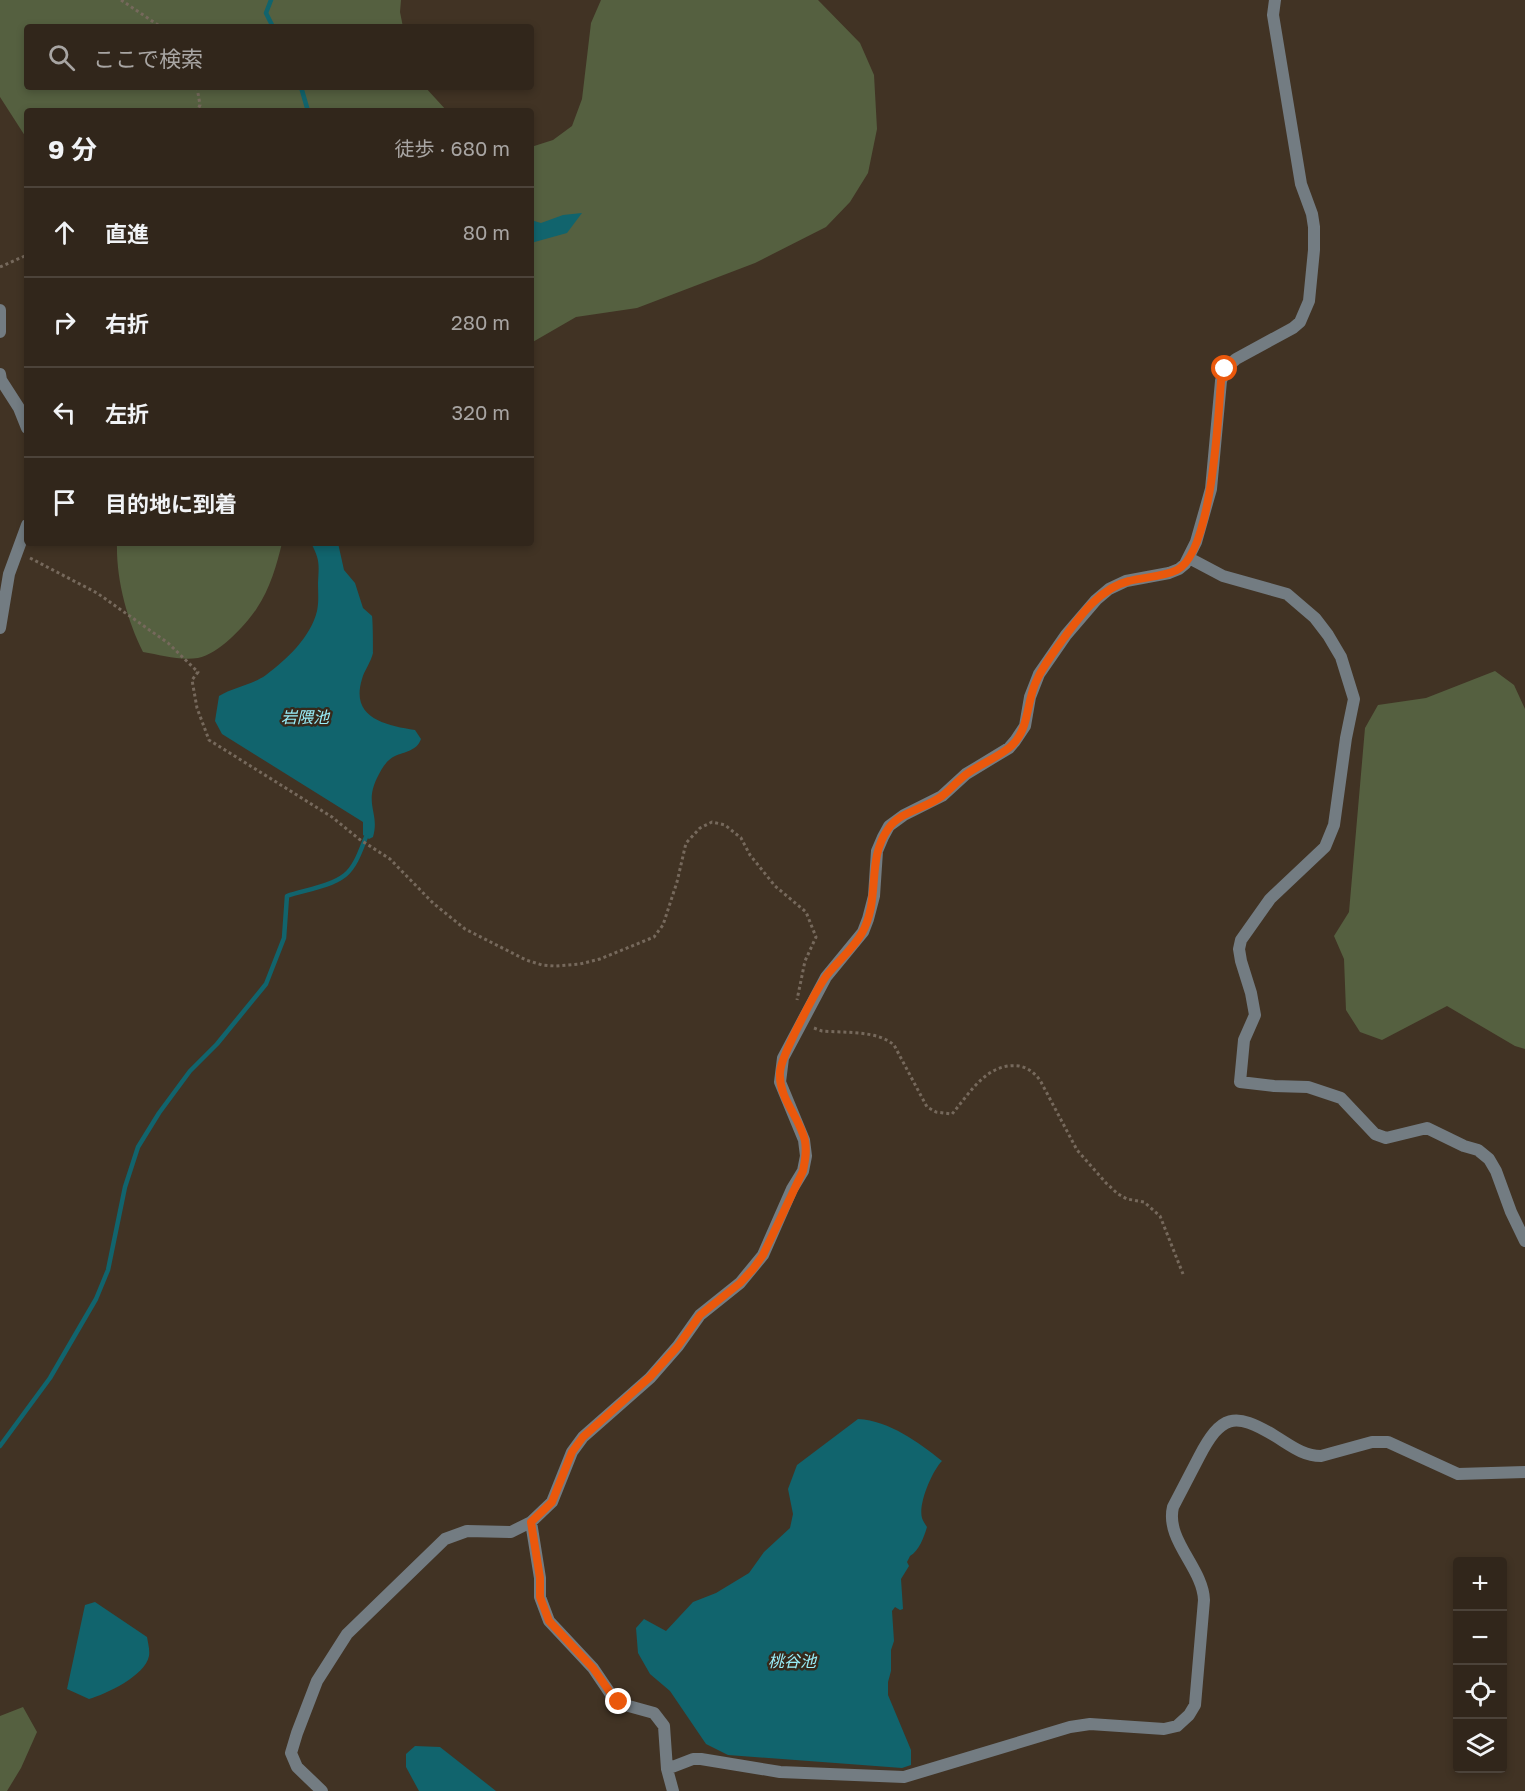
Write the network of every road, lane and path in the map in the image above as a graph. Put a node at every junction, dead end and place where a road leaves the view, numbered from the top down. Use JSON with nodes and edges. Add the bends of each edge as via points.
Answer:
{"nodes":[{"id":1,"x":121,"y":0,"type":"edge"},
{"id":2,"x":1275,"y":0,"type":"edge"},
{"id":3,"x":156,"y":24,"type":"edge"},
{"id":4,"x":198,"y":90,"type":"edge"},
{"id":5,"x":198,"y":108,"type":"edge"},
{"id":6,"x":24,"y":256,"type":"edge"},
{"id":7,"x":0,"y":267,"type":"edge"},
{"id":8,"x":0,"y":310,"type":"edge"},
{"id":9,"x":0,"y":332,"type":"edge"},
{"id":10,"x":0,"y":374,"type":"edge"},
{"id":11,"x":24,"y":420,"type":"edge"},
{"id":12,"x":24,"y":534,"type":"edge"},
{"id":13,"x":18,"y":551,"type":"junction"},
{"id":14,"x":1189,"y":558,"type":"junction"},
{"id":15,"x":0,"y":628,"type":"edge"},
{"id":16,"x":796,"y":1004,"type":"dead end"},
{"id":17,"x":801,"y":1024,"type":"junction"},
{"id":18,"x":1525,"y":1241,"type":"edge"},
{"id":19,"x":1184,"y":1274,"type":"dead end"},
{"id":20,"x":1525,"y":1472,"type":"edge"},
{"id":21,"x":531,"y":1522,"type":"junction"},
{"id":22,"x":667,"y":1769,"type":"junction"},
{"id":23,"x":322,"y":1791,"type":"edge"},
{"id":24,"x":673,"y":1791,"type":"edge"}],
"edges":[{"from":1,"to":3,"type":"path"},
{"from":2,"to":14,"type":"street","via":[[1273,15],[1299,172],[1314,227],[1309,301],[1293,328],[1236,358],[1225,369],[1211,489]]},
{"from":4,"to":5,"type":"path"},
{"from":6,"to":7,"type":"path"},
{"from":8,"to":9,"type":"street"},
{"from":10,"to":11,"type":"street"},
{"from":12,"to":13,"type":"street"},
{"from":13,"to":15,"type":"street","via":[[9,574]]},
{"from":13,"to":16,"type":"path","via":[[97,593],[168,644],[198,672],[192,680],[196,708],[209,740],[332,817],[390,859],[465,929],[526,960],[555,966],[580,964],[654,937],[663,925],[686,843],[712,822],[725,825],[741,838],[775,886],[806,912],[811,922],[816,937]]},
{"from":14,"to":17,"type":"street","via":[[1179,569],[1126,581],[1096,600],[1039,674],[1025,726],[1016,741],[966,774],[942,796],[889,826],[877,851],[874,896],[863,932],[826,977]]},
{"from":14,"to":18,"type":"street","via":[[1223,576],[1287,594],[1316,618],[1341,657],[1354,699],[1334,825],[1325,847],[1270,899],[1241,940],[1241,961],[1255,1015],[1245,1036],[1240,1082],[1308,1087],[1341,1098],[1376,1134],[1386,1138],[1427,1128],[1478,1150],[1496,1171]]},
{"from":17,"to":19,"type":"path","via":[[822,1031],[883,1037],[894,1045],[927,1107],[936,1112],[952,1114],[976,1085],[999,1067],[1030,1070],[1077,1150],[1106,1183],[1127,1199],[1144,1202],[1160,1216]]},
{"from":17,"to":21,"type":"street","via":[[783,1058],[780,1082],[804,1140],[806,1156],[803,1171],[763,1255],[740,1283],[700,1315],[650,1377],[583,1437],[572,1452],[552,1502]]},
{"from":20,"to":22,"type":"street","via":[[1458,1473],[1388,1442],[1313,1456],[1252,1423],[1231,1421],[1211,1435],[1171,1515],[1204,1600],[1195,1705],[1177,1726],[1070,1727],[904,1777],[780,1772],[701,1759]]},
{"from":21,"to":22,"type":"street","via":[[540,1597],[549,1621],[593,1668],[614,1698],[654,1713],[662,1721]]},
{"from":21,"to":23,"type":"street","via":[[511,1532],[467,1531],[445,1539],[347,1634],[317,1681],[291,1753],[297,1767]]},
{"from":22,"to":24,"type":"street"}]}
